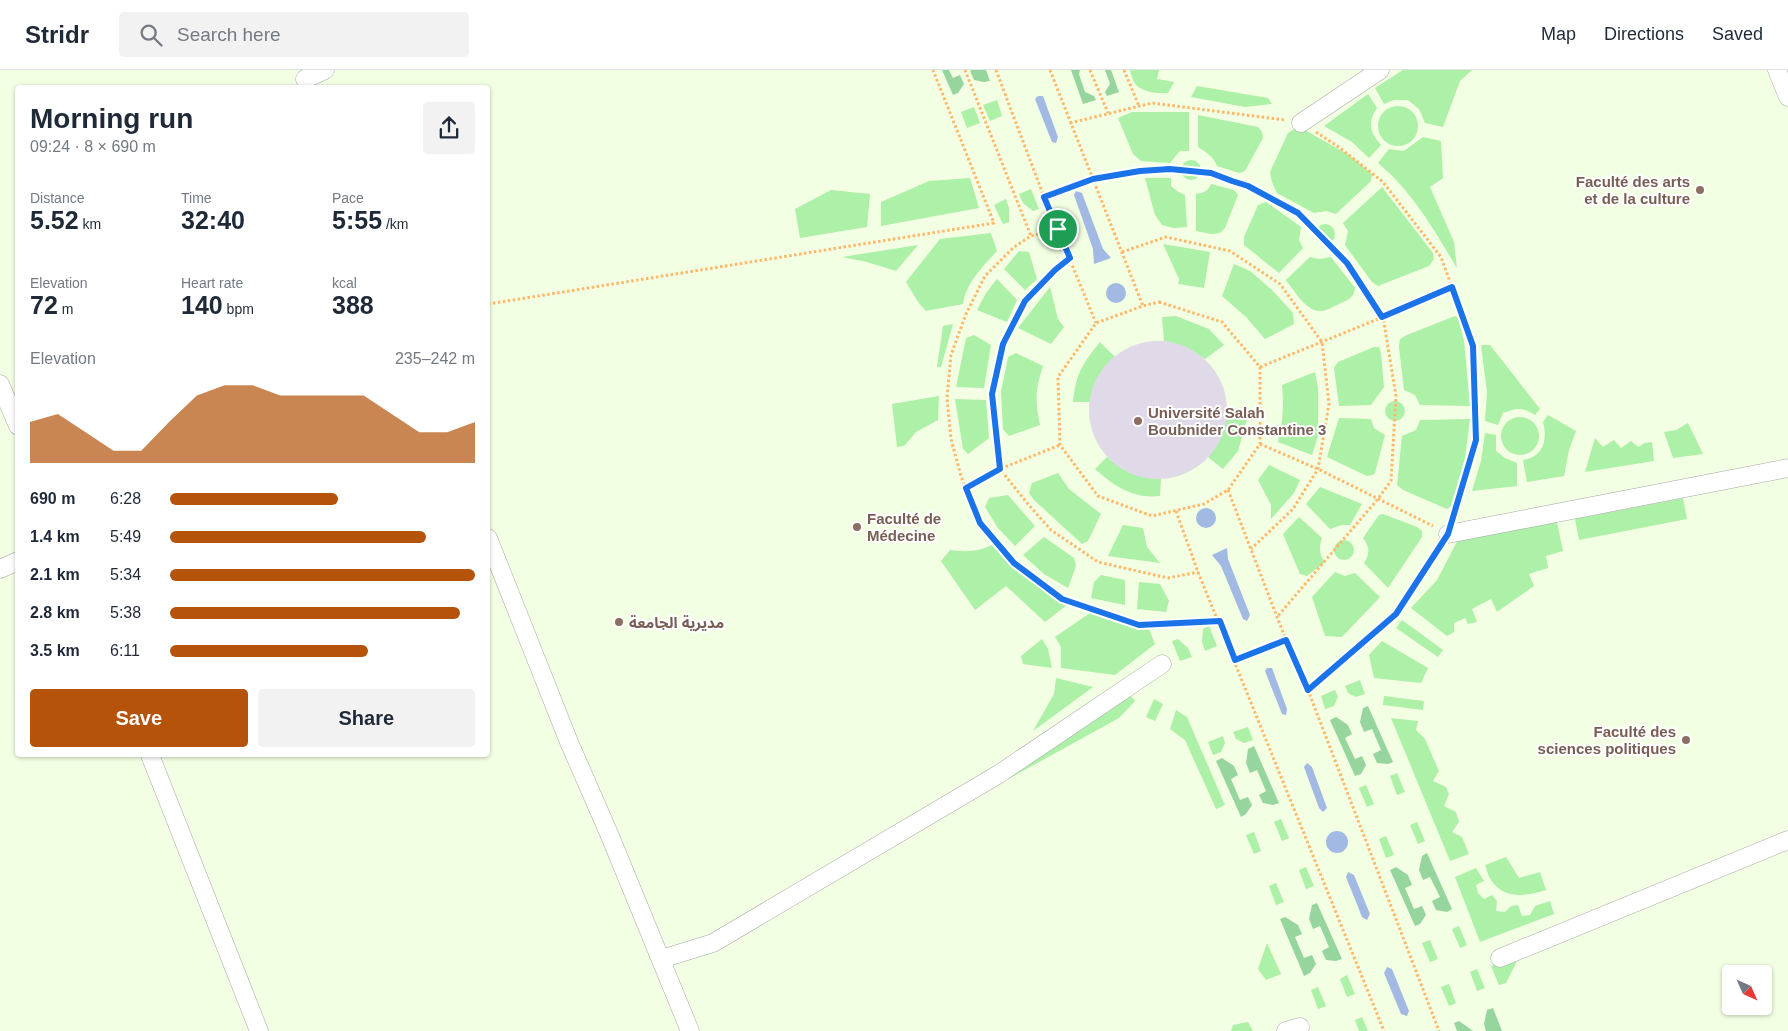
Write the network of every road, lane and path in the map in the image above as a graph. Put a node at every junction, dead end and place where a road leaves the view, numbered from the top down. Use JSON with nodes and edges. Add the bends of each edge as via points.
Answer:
{"nodes":[{"id":1,"x":325,"y":70,"type":"edge"},
{"id":2,"x":933,"y":70,"type":"edge"},
{"id":3,"x":965,"y":70,"type":"edge"},
{"id":4,"x":996,"y":70,"type":"edge"},
{"id":5,"x":1050,"y":70,"type":"edge"},
{"id":6,"x":1090,"y":70,"type":"edge"},
{"id":7,"x":1124,"y":70,"type":"edge"},
{"id":8,"x":1380,"y":70,"type":"edge"},
{"id":9,"x":1777,"y":70,"type":"edge"},
{"id":10,"x":305,"y":79,"type":"edge"},
{"id":11,"x":1788,"y":97,"type":"edge"},
{"id":12,"x":1139,"y":106,"type":"junction"},
{"id":13,"x":1108,"y":113,"type":"junction"},
{"id":14,"x":1070,"y":123,"type":"junction"},
{"id":15,"x":1301,"y":123,"type":"junction"},
{"id":16,"x":1093,"y":179,"type":"junction"},
{"id":17,"x":1044,"y":197,"type":"junction"},
{"id":18,"x":1058,"y":229,"type":"junction"},
{"id":19,"x":1031,"y":236,"type":"junction"},
{"id":20,"x":1122,"y":252,"type":"junction"},
{"id":21,"x":1070,"y":258,"type":"junction"},
{"id":22,"x":1452,"y":287,"type":"junction"},
{"id":23,"x":490,"y":304,"type":"edge"},
{"id":24,"x":1143,"y":306,"type":"junction"},
{"id":25,"x":1382,"y":317,"type":"junction"},
{"id":26,"x":1096,"y":323,"type":"junction"},
{"id":27,"x":1322,"y":342,"type":"junction"},
{"id":28,"x":1260,"y":367,"type":"junction"},
{"id":29,"x":0,"y":384,"type":"edge"},
{"id":30,"x":15,"y":419,"type":"edge"},
{"id":31,"x":1260,"y":444,"type":"junction"},
{"id":32,"x":1060,"y":445,"type":"junction"},
{"id":33,"x":1788,"y":468,"type":"edge"},
{"id":34,"x":1000,"y":469,"type":"junction"},
{"id":35,"x":1318,"y":469,"type":"junction"},
{"id":36,"x":966,"y":488,"type":"junction"},
{"id":37,"x":1228,"y":490,"type":"junction"},
{"id":38,"x":1377,"y":500,"type":"junction"},
{"id":39,"x":1176,"y":510,"type":"junction"},
{"id":40,"x":1448,"y":534,"type":"junction"},
{"id":41,"x":490,"y":543,"type":"edge"},
{"id":42,"x":1250,"y":549,"type":"junction"},
{"id":43,"x":15,"y":562,"type":"edge"},
{"id":44,"x":0,"y":569,"type":"edge"},
{"id":45,"x":1198,"y":572,"type":"junction"},
{"id":46,"x":1277,"y":617,"type":"junction"},
{"id":47,"x":1220,"y":621,"type":"junction"},
{"id":48,"x":1286,"y":640,"type":"junction"},
{"id":49,"x":1235,"y":660,"type":"junction"},
{"id":50,"x":1162,"y":664,"type":"dead end"},
{"id":51,"x":1308,"y":690,"type":"junction"},
{"id":52,"x":151,"y":757,"type":"edge"},
{"id":53,"x":1788,"y":840,"type":"edge"},
{"id":54,"x":1500,"y":958,"type":"dead end"},
{"id":55,"x":661,"y":959,"type":"junction"},
{"id":56,"x":259,"y":1031,"type":"edge"},
{"id":57,"x":690,"y":1031,"type":"edge"},
{"id":58,"x":1384,"y":1031,"type":"edge"},
{"id":59,"x":1439,"y":1031,"type":"edge"}],
"edges":[{"from":1,"to":10,"type":"street"},
{"from":2,"to":23,"type":"path","via":[[994,223]]},
{"from":3,"to":19,"type":"path"},
{"from":4,"to":17,"type":"path"},
{"from":5,"to":14,"type":"path"},
{"from":6,"to":13,"type":"path"},
{"from":7,"to":12,"type":"path"},
{"from":8,"to":15,"type":"street"},
{"from":9,"to":11,"type":"street"},
{"from":12,"to":13,"type":"path"},
{"from":12,"to":15,"type":"path","via":[[1152,103]]},
{"from":13,"to":14,"type":"path"},
{"from":14,"to":16,"type":"path"},
{"from":15,"to":22,"type":"path","via":[[1383,182],[1441,256]]},
{"from":16,"to":17,"type":"path"},
{"from":16,"to":20,"type":"path"},
{"from":16,"to":25,"type":"path","via":[[1170,169],[1211,173],[1248,186],[1298,213],[1347,263]]},
{"from":17,"to":18,"type":"path"},
{"from":18,"to":19,"type":"path"},
{"from":18,"to":21,"type":"path"},
{"from":19,"to":36,"type":"path","via":[[985,276],[951,355],[947,398],[951,439]]},
{"from":20,"to":24,"type":"path"},
{"from":20,"to":27,"type":"path","via":[[1166,237],[1230,251],[1280,284]]},
{"from":21,"to":26,"type":"path"},
{"from":21,"to":34,"type":"path","via":[[1025,301],[1003,344],[992,394]]},
{"from":22,"to":25,"type":"path"},
{"from":22,"to":40,"type":"path","via":[[1473,346],[1476,440]]},
{"from":24,"to":26,"type":"path"},
{"from":24,"to":28,"type":"path","via":[[1159,302],[1222,322]]},
{"from":25,"to":27,"type":"path"},
{"from":25,"to":38,"type":"path","via":[[1396,396],[1391,481]]},
{"from":26,"to":32,"type":"path","via":[[1058,377]]},
{"from":27,"to":28,"type":"path"},
{"from":27,"to":35,"type":"path","via":[[1329,404]]},
{"from":28,"to":31,"type":"path"},
{"from":29,"to":30,"type":"street"},
{"from":31,"to":35,"type":"path"},
{"from":31,"to":37,"type":"path"},
{"from":32,"to":34,"type":"path"},
{"from":32,"to":39,"type":"path","via":[[1098,496],[1152,516]]},
{"from":33,"to":40,"type":"street"},
{"from":34,"to":36,"type":"path"},
{"from":34,"to":45,"type":"path","via":[[1051,530],[1098,562],[1168,578]]},
{"from":35,"to":38,"type":"path"},
{"from":35,"to":42,"type":"path","via":[[1293,509]]},
{"from":36,"to":47,"type":"path","via":[[980,523],[1014,563],[1062,599],[1139,625]]},
{"from":37,"to":39,"type":"path","via":[[1204,504]]},
{"from":37,"to":42,"type":"path"},
{"from":38,"to":40,"type":"path"},
{"from":38,"to":46,"type":"path"},
{"from":39,"to":45,"type":"path"},
{"from":40,"to":51,"type":"path","via":[[1396,614]]},
{"from":41,"to":55,"type":"street","via":[[569,742]]},
{"from":42,"to":46,"type":"path"},
{"from":43,"to":44,"type":"street"},
{"from":45,"to":47,"type":"path"},
{"from":46,"to":48,"type":"path"},
{"from":47,"to":49,"type":"path"},
{"from":48,"to":49,"type":"path"},
{"from":48,"to":51,"type":"path"},
{"from":49,"to":58,"type":"path"},
{"from":50,"to":55,"type":"street","via":[[1000,774],[714,943]]},
{"from":51,"to":59,"type":"path"},
{"from":52,"to":56,"type":"street"},
{"from":53,"to":54,"type":"street"},
{"from":55,"to":57,"type":"street"}]}
